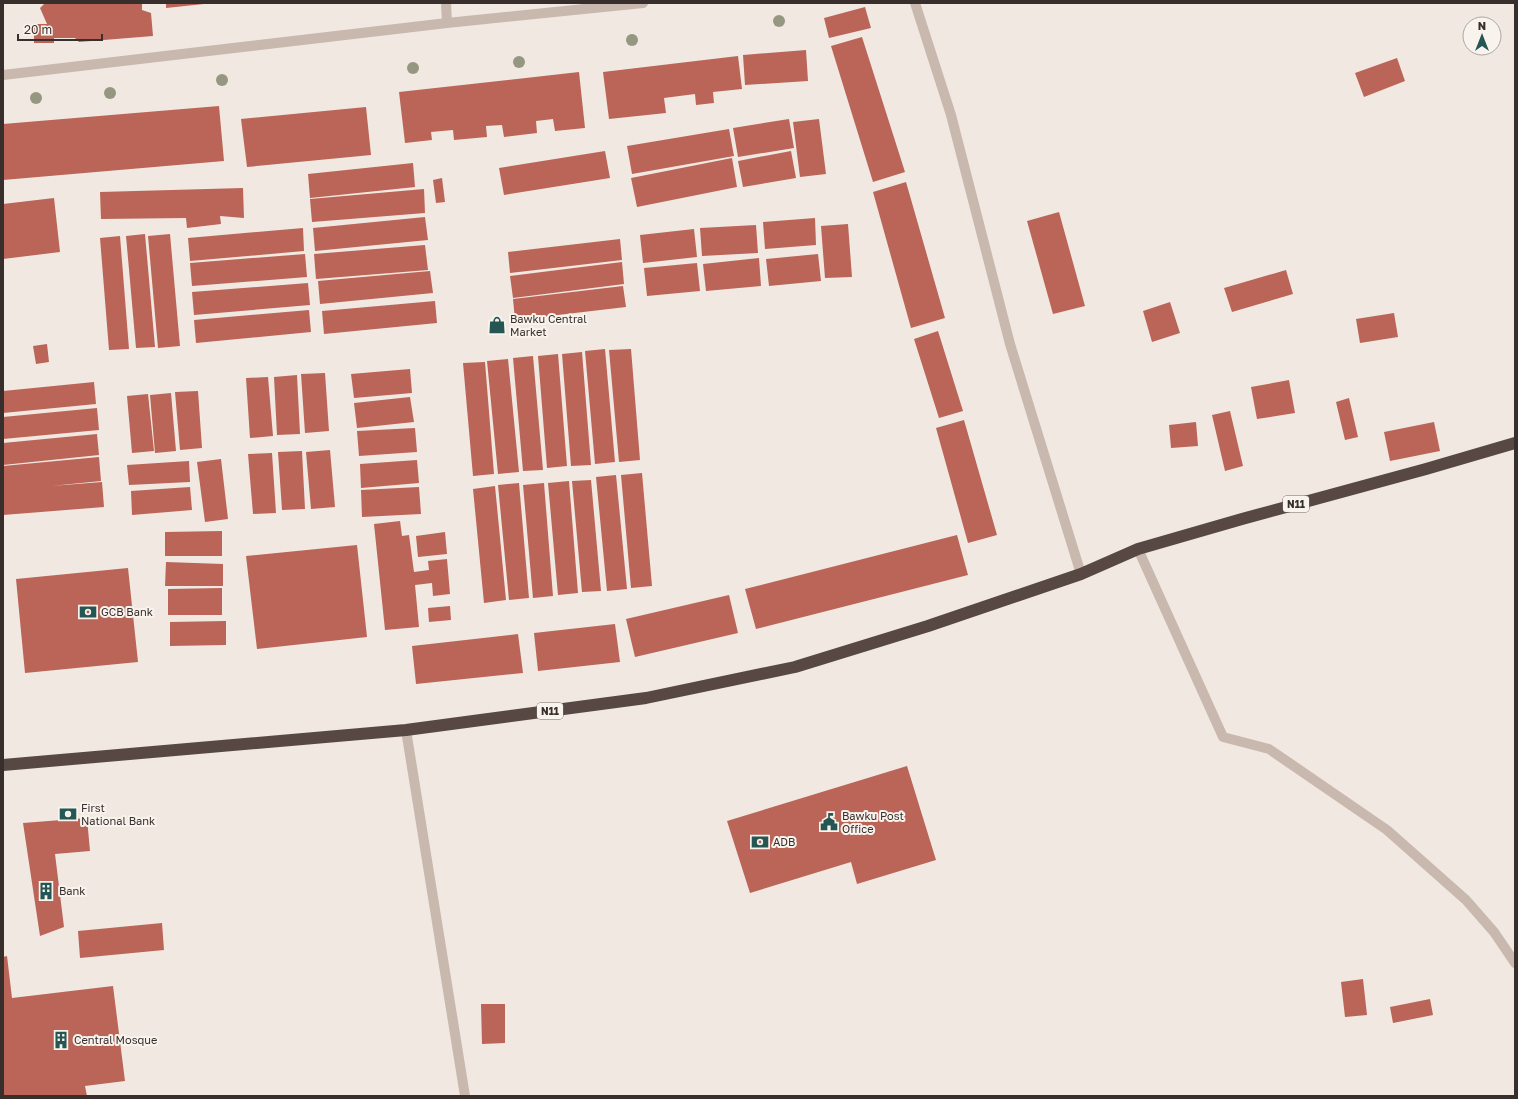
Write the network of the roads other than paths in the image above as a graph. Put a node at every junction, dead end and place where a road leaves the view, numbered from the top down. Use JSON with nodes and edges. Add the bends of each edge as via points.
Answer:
{"nodes":[{"id":1,"x":446,"y":3,"type":"edge"},
{"id":2,"x":643,"y":3,"type":"edge"},
{"id":3,"x":915,"y":3,"type":"edge"},
{"id":4,"x":447,"y":23,"type":"junction"},
{"id":5,"x":3,"y":75,"type":"edge"},
{"id":6,"x":1515,"y":442,"type":"edge"},
{"id":7,"x":1138,"y":549,"type":"junction"},
{"id":8,"x":1081,"y":574,"type":"junction"},
{"id":9,"x":406,"y":730,"type":"junction"},
{"id":10,"x":3,"y":765,"type":"edge"},
{"id":11,"x":1515,"y":963,"type":"edge"},
{"id":12,"x":465,"y":1096,"type":"edge"}],
"edges":[{"from":1,"to":4,"type":"street"},
{"from":2,"to":4,"type":"street"},
{"from":3,"to":8,"type":"street","via":[[952,115],[1010,344]]},
{"from":4,"to":5,"type":"street"},
{"from":6,"to":7,"type":"highway","number":"N11"},
{"from":7,"to":8,"type":"highway","number":"N11"},
{"from":7,"to":11,"type":"street","via":[[1223,737],[1269,749],[1387,830],[1466,900],[1494,932]]},
{"from":8,"to":9,"type":"highway","number":"N11","via":[[928,626],[795,667],[646,698]]},
{"from":9,"to":10,"type":"highway","number":"N11"},
{"from":9,"to":12,"type":"street"}]}
